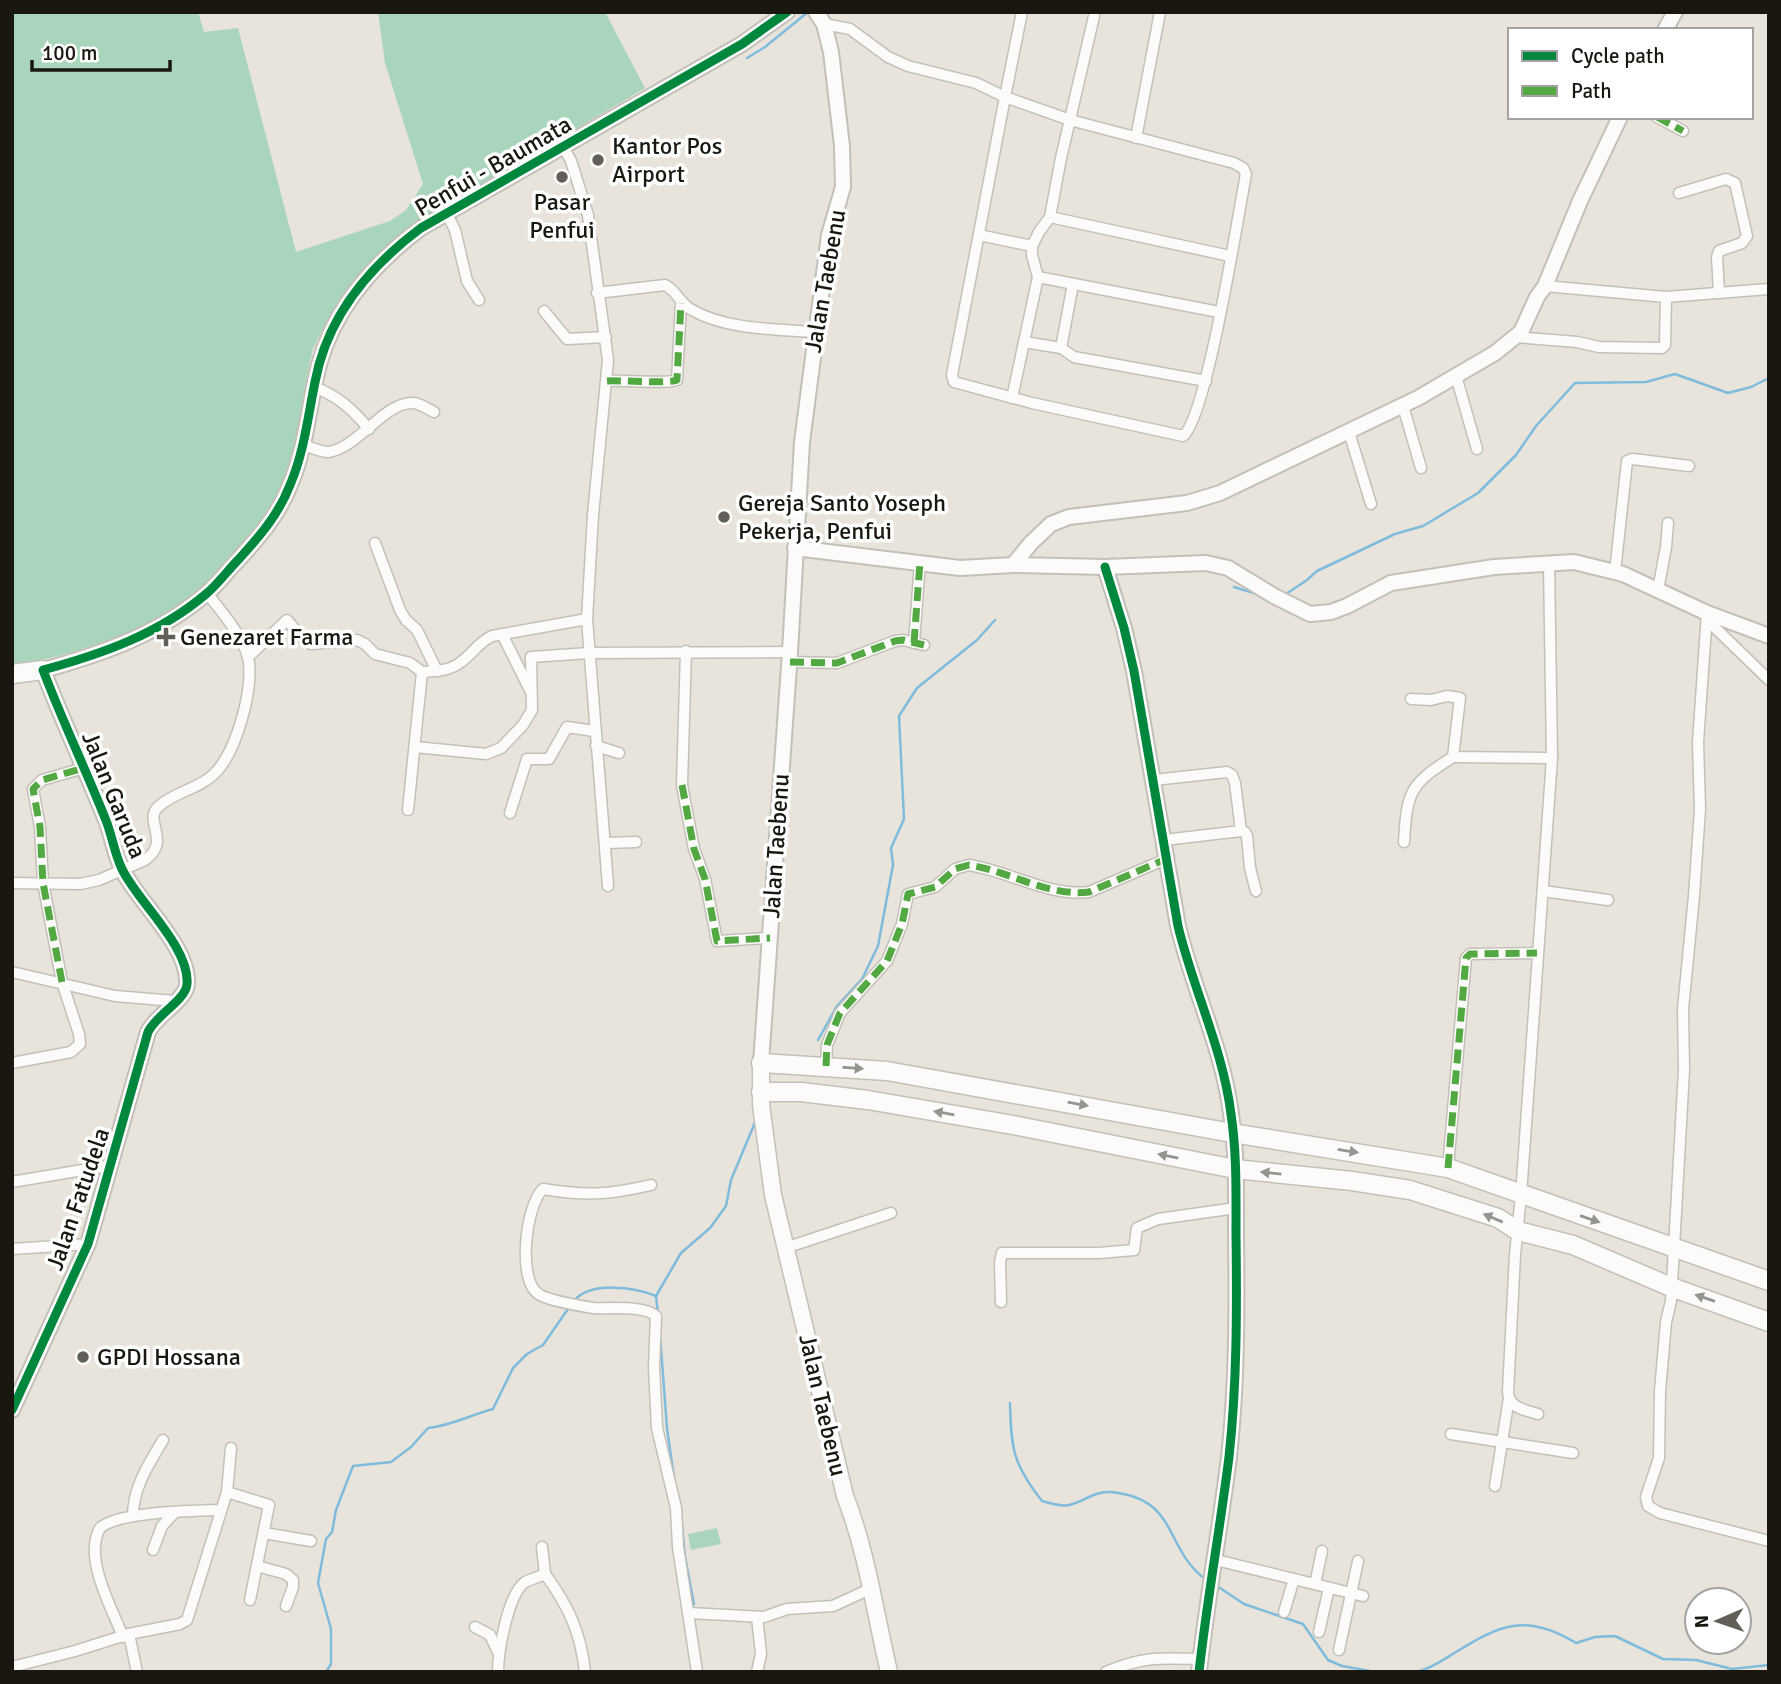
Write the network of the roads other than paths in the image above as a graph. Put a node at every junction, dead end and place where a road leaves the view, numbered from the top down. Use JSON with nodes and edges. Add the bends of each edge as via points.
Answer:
{"nodes":[{"id":1,"x":787,"y":12,"type":"edge"},
{"id":2,"x":1022,"y":12,"type":"edge"},
{"id":3,"x":1095,"y":12,"type":"edge"},
{"id":4,"x":1160,"y":12,"type":"edge"},
{"id":5,"x":1675,"y":12,"type":"edge"},
{"id":6,"x":820,"y":18,"type":"edge"},
{"id":7,"x":1666,"y":28,"type":"edge"},
{"id":8,"x":1005,"y":97,"type":"junction"},
{"id":9,"x":1619,"y":119,"type":"edge"},
{"id":10,"x":1661,"y":119,"type":"edge"},
{"id":11,"x":1070,"y":120,"type":"junction"},
{"id":12,"x":1683,"y":131,"type":"dead end"},
{"id":13,"x":1136,"y":138,"type":"junction"},
{"id":14,"x":564,"y":148,"type":"junction"},
{"id":15,"x":1679,"y":193,"type":"dead end"},
{"id":16,"x":447,"y":214,"type":"junction"},
{"id":17,"x":1050,"y":217,"type":"junction"},
{"id":18,"x":979,"y":234,"type":"junction"},
{"id":19,"x":1032,"y":246,"type":"junction"},
{"id":20,"x":1230,"y":256,"type":"junction"},
{"id":21,"x":1038,"y":277,"type":"junction"},
{"id":22,"x":1073,"y":284,"type":"junction"},
{"id":23,"x":1545,"y":286,"type":"junction"},
{"id":24,"x":1769,"y":289,"type":"edge"},
{"id":25,"x":597,"y":293,"type":"junction"},
{"id":26,"x":1719,"y":293,"type":"junction"},
{"id":27,"x":1666,"y":297,"type":"junction"},
{"id":28,"x":478,"y":300,"type":"dead end"},
{"id":29,"x":681,"y":303,"type":"junction"},
{"id":30,"x":544,"y":311,"type":"dead end"},
{"id":31,"x":1219,"y":312,"type":"junction"},
{"id":32,"x":815,"y":332,"type":"junction"},
{"id":33,"x":607,"y":337,"type":"junction"},
{"id":34,"x":1516,"y":337,"type":"junction"},
{"id":35,"x":1024,"y":342,"type":"junction"},
{"id":36,"x":1060,"y":348,"type":"junction"},
{"id":37,"x":1456,"y":376,"type":"junction"},
{"id":38,"x":607,"y":381,"type":"junction"},
{"id":39,"x":1206,"y":381,"type":"junction"},
{"id":40,"x":314,"y":387,"type":"junction"},
{"id":41,"x":1012,"y":398,"type":"junction"},
{"id":42,"x":1403,"y":406,"type":"junction"},
{"id":43,"x":434,"y":412,"type":"dead end"},
{"id":44,"x":369,"y":429,"type":"junction"},
{"id":45,"x":1349,"y":432,"type":"junction"},
{"id":46,"x":302,"y":444,"type":"junction"},
{"id":47,"x":1477,"y":449,"type":"dead end"},
{"id":48,"x":1689,"y":466,"type":"dead end"},
{"id":49,"x":1421,"y":468,"type":"dead end"},
{"id":50,"x":1371,"y":504,"type":"dead end"},
{"id":51,"x":1668,"y":523,"type":"dead end"},
{"id":52,"x":375,"y":543,"type":"dead end"},
{"id":53,"x":795,"y":548,"type":"junction"},
{"id":54,"x":920,"y":562,"type":"junction"},
{"id":55,"x":1549,"y":564,"type":"junction"},
{"id":56,"x":1013,"y":565,"type":"junction"},
{"id":57,"x":1105,"y":567,"type":"junction"},
{"id":58,"x":1615,"y":572,"type":"junction"},
{"id":59,"x":1658,"y":590,"type":"junction"},
{"id":60,"x":207,"y":593,"type":"junction"},
{"id":61,"x":1707,"y":616,"type":"junction"},
{"id":62,"x":587,"y":619,"type":"junction"},
{"id":63,"x":502,"y":634,"type":"junction"},
{"id":64,"x":1769,"y":636,"type":"edge"},
{"id":65,"x":686,"y":652,"type":"junction"},
{"id":66,"x":589,"y":653,"type":"junction"},
{"id":67,"x":248,"y":657,"type":"junction"},
{"id":68,"x":790,"y":657,"type":"junction"},
{"id":69,"x":43,"y":670,"type":"junction"},
{"id":70,"x":437,"y":671,"type":"junction"},
{"id":71,"x":422,"y":672,"type":"junction"},
{"id":72,"x":12,"y":674,"type":"edge"},
{"id":73,"x":1769,"y":680,"type":"edge"},
{"id":74,"x":532,"y":694,"type":"junction"},
{"id":75,"x":1411,"y":699,"type":"dead end"},
{"id":76,"x":594,"y":731,"type":"junction"},
{"id":77,"x":596,"y":746,"type":"junction"},
{"id":78,"x":415,"y":747,"type":"junction"},
{"id":79,"x":620,"y":753,"type":"dead end"},
{"id":80,"x":1453,"y":757,"type":"junction"},
{"id":81,"x":1552,"y":758,"type":"junction"},
{"id":82,"x":84,"y":768,"type":"junction"},
{"id":83,"x":1154,"y":780,"type":"junction"},
{"id":84,"x":408,"y":810,"type":"dead end"},
{"id":85,"x":510,"y":813,"type":"dead end"},
{"id":86,"x":1241,"y":831,"type":"junction"},
{"id":87,"x":1164,"y":840,"type":"junction"},
{"id":88,"x":635,"y":842,"type":"dead end"},
{"id":89,"x":1404,"y":842,"type":"dead end"},
{"id":90,"x":606,"y":843,"type":"junction"},
{"id":91,"x":1166,"y":859,"type":"junction"},
{"id":92,"x":122,"y":870,"type":"junction"},
{"id":93,"x":12,"y":883,"type":"edge"},
{"id":94,"x":43,"y":883,"type":"junction"},
{"id":95,"x":608,"y":886,"type":"dead end"},
{"id":96,"x":1256,"y":891,"type":"dead end"},
{"id":97,"x":1543,"y":891,"type":"junction"},
{"id":98,"x":1608,"y":900,"type":"dead end"},
{"id":99,"x":769,"y":938,"type":"junction"},
{"id":100,"x":1537,"y":953,"type":"junction"},
{"id":101,"x":12,"y":972,"type":"edge"},
{"id":102,"x":62,"y":982,"type":"junction"},
{"id":103,"x":175,"y":1001,"type":"junction"},
{"id":104,"x":12,"y":1062,"type":"edge"},
{"id":105,"x":761,"y":1063,"type":"junction"},
{"id":106,"x":826,"y":1066,"type":"junction"},
{"id":107,"x":761,"y":1098,"type":"junction"},
{"id":108,"x":1232,"y":1133,"type":"junction"},
{"id":109,"x":112,"y":1166,"type":"junction"},
{"id":110,"x":1448,"y":1168,"type":"junction"},
{"id":111,"x":1235,"y":1169,"type":"junction"},
{"id":112,"x":12,"y":1182,"type":"edge"},
{"id":113,"x":651,"y":1185,"type":"dead end"},
{"id":114,"x":1521,"y":1195,"type":"junction"},
{"id":115,"x":1236,"y":1208,"type":"junction"},
{"id":116,"x":891,"y":1213,"type":"dead end"},
{"id":117,"x":1518,"y":1231,"type":"junction"},
{"id":118,"x":89,"y":1244,"type":"junction"},
{"id":119,"x":1674,"y":1247,"type":"junction"},
{"id":120,"x":785,"y":1248,"type":"junction"},
{"id":121,"x":12,"y":1249,"type":"edge"},
{"id":122,"x":1769,"y":1281,"type":"edge"},
{"id":123,"x":1671,"y":1287,"type":"junction"},
{"id":124,"x":1001,"y":1303,"type":"dead end"},
{"id":125,"x":1769,"y":1322,"type":"edge"},
{"id":126,"x":1508,"y":1398,"type":"junction"},
{"id":127,"x":12,"y":1410,"type":"edge"},
{"id":128,"x":1538,"y":1414,"type":"dead end"},
{"id":129,"x":1451,"y":1434,"type":"dead end"},
{"id":130,"x":163,"y":1440,"type":"dead end"},
{"id":131,"x":1502,"y":1442,"type":"junction"},
{"id":132,"x":231,"y":1448,"type":"dead end"},
{"id":133,"x":1573,"y":1453,"type":"dead end"},
{"id":134,"x":1495,"y":1486,"type":"dead end"},
{"id":135,"x":227,"y":1492,"type":"junction"},
{"id":136,"x":222,"y":1510,"type":"junction"},
{"id":137,"x":174,"y":1513,"type":"junction"},
{"id":138,"x":133,"y":1516,"type":"junction"},
{"id":139,"x":264,"y":1533,"type":"junction"},
{"id":140,"x":311,"y":1541,"type":"dead end"},
{"id":141,"x":1769,"y":1541,"type":"edge"},
{"id":142,"x":542,"y":1547,"type":"dead end"},
{"id":143,"x":153,"y":1550,"type":"dead end"},
{"id":144,"x":1322,"y":1551,"type":"dead end"},
{"id":145,"x":1359,"y":1561,"type":"dead end"},
{"id":146,"x":1215,"y":1565,"type":"junction"},
{"id":147,"x":257,"y":1566,"type":"junction"},
{"id":148,"x":545,"y":1574,"type":"junction"},
{"id":149,"x":1294,"y":1579,"type":"junction"},
{"id":150,"x":1315,"y":1584,"type":"junction"},
{"id":151,"x":872,"y":1588,"type":"junction"},
{"id":152,"x":1329,"y":1588,"type":"junction"},
{"id":153,"x":1357,"y":1595,"type":"junction"},
{"id":154,"x":250,"y":1600,"type":"dead end"},
{"id":155,"x":286,"y":1606,"type":"dead end"},
{"id":156,"x":1284,"y":1612,"type":"dead end"},
{"id":157,"x":689,"y":1613,"type":"junction"},
{"id":158,"x":757,"y":1617,"type":"junction"},
{"id":159,"x":475,"y":1627,"type":"dead end"},
{"id":160,"x":1318,"y":1632,"type":"dead end"},
{"id":161,"x":126,"y":1635,"type":"junction"},
{"id":162,"x":1339,"y":1650,"type":"dead end"},
{"id":163,"x":499,"y":1654,"type":"junction"},
{"id":164,"x":1200,"y":1666,"type":"edge"},
{"id":165,"x":12,"y":1667,"type":"edge"},
{"id":166,"x":137,"y":1672,"type":"edge"},
{"id":167,"x":498,"y":1672,"type":"edge"},
{"id":168,"x":585,"y":1672,"type":"edge"},
{"id":169,"x":697,"y":1672,"type":"edge"},
{"id":170,"x":757,"y":1672,"type":"edge"},
{"id":171,"x":889,"y":1672,"type":"edge"},
{"id":172,"x":1106,"y":1672,"type":"edge"}],
"edges":[{"from":1,"to":14,"type":"street","name":"Penfui - Baumata","via":[[742,44]]},
{"from":2,"to":8,"type":"street"},
{"from":3,"to":11,"type":"street"},
{"from":4,"to":13,"type":"street"},
{"from":5,"to":7,"type":"street"},
{"from":6,"to":8,"type":"street","via":[[850,29],[908,66],[976,83]]},
{"from":6,"to":32,"type":"street","name":"Jalan Taebenu","via":[[837,88],[843,187],[829,235]]},
{"from":8,"to":11,"type":"street"},
{"from":8,"to":18,"type":"street"},
{"from":9,"to":23,"type":"street"},
{"from":10,"to":12,"type":"street"},
{"from":11,"to":13,"type":"street"},
{"from":11,"to":17,"type":"street"},
{"from":13,"to":20,"type":"street","via":[[1243,168],[1246,174]]},
{"from":14,"to":16,"type":"street","name":"Penfui - Baumata"},
{"from":14,"to":25,"type":"street","via":[[588,215]]},
{"from":15,"to":26,"type":"street","via":[[1726,179],[1735,183],[1747,236],[1742,243],[1719,251]]},
{"from":16,"to":28,"type":"street","via":[[456,230],[467,281]]},
{"from":16,"to":40,"type":"street","name":"Penfui - Baumata","via":[[421,228],[368,274],[346,303],[324,347]]},
{"from":17,"to":19,"type":"street"},
{"from":17,"to":20,"type":"street"},
{"from":18,"to":19,"type":"street"},
{"from":18,"to":41,"type":"street","via":[[952,375],[960,385]]},
{"from":19,"to":21,"type":"street"},
{"from":20,"to":31,"type":"street"},
{"from":21,"to":22,"type":"street"},
{"from":21,"to":35,"type":"street"},
{"from":22,"to":31,"type":"street"},
{"from":22,"to":36,"type":"street"},
{"from":23,"to":27,"type":"street"},
{"from":23,"to":34,"type":"street"},
{"from":24,"to":26,"type":"street"},
{"from":25,"to":29,"type":"street","via":[[665,285]]},
{"from":25,"to":33,"type":"street"},
{"from":26,"to":27,"type":"street"},
{"from":27,"to":34,"type":"street","via":[[1662,348],[1599,348]]},
{"from":29,"to":32,"type":"street","via":[[704,316],[734,324]]},
{"from":29,"to":38,"type":"street","via":[[677,380]]},
{"from":30,"to":33,"type":"street","via":[[568,338]]},
{"from":31,"to":39,"type":"street"},
{"from":32,"to":53,"type":"street","name":"Jalan Taebenu"},
{"from":33,"to":38,"type":"street"},
{"from":34,"to":37,"type":"street"},
{"from":35,"to":36,"type":"street"},
{"from":35,"to":41,"type":"street"},
{"from":36,"to":39,"type":"street","via":[[1074,356]]},
{"from":37,"to":42,"type":"street"},
{"from":37,"to":47,"type":"street"},
{"from":38,"to":62,"type":"street"},
{"from":39,"to":41,"type":"street","via":[[1188,432],[1178,436]]},
{"from":40,"to":44,"type":"street","via":[[349,405]]},
{"from":40,"to":46,"type":"street","name":"Penfui - Baumata"},
{"from":42,"to":45,"type":"street"},
{"from":42,"to":49,"type":"street"},
{"from":43,"to":44,"type":"street","via":[[413,403]]},
{"from":44,"to":46,"type":"street","via":[[326,452]]},
{"from":45,"to":50,"type":"street"},
{"from":45,"to":56,"type":"street","via":[[1203,499],[1060,520]]},
{"from":46,"to":60,"type":"street","name":"Penfui - Baumata","via":[[291,484],[277,511]]},
{"from":48,"to":58,"type":"street","via":[[1627,461]]},
{"from":51,"to":59,"type":"street"},
{"from":52,"to":70,"type":"street","via":[[400,610]]},
{"from":53,"to":54,"type":"street"},
{"from":53,"to":68,"type":"street","name":"Jalan Taebenu"},
{"from":54,"to":56,"type":"street","via":[[960,568]]},
{"from":54,"to":68,"type":"street","via":[[919,644],[887,643],[820,665]]},
{"from":55,"to":57,"type":"street","via":[[1494,567],[1391,583],[1331,612],[1310,614],[1218,564]]},
{"from":55,"to":58,"type":"street","via":[[1574,562]]},
{"from":55,"to":81,"type":"street"},
{"from":56,"to":57,"type":"street"},
{"from":57,"to":83,"type":"street","via":[[1125,628]]},
{"from":58,"to":59,"type":"street"},
{"from":59,"to":61,"type":"street"},
{"from":60,"to":67,"type":"street"},
{"from":60,"to":69,"type":"street","name":"Penfui - Baumata","via":[[133,640]]},
{"from":61,"to":64,"type":"street"},
{"from":61,"to":73,"type":"street"},
{"from":61,"to":119,"type":"street","via":[[1698,742],[1700,809],[1682,1009],[1684,1070]]},
{"from":62,"to":63,"type":"street"},
{"from":62,"to":66,"type":"street"},
{"from":63,"to":70,"type":"street","via":[[483,640],[453,667]]},
{"from":63,"to":74,"type":"street"},
{"from":65,"to":66,"type":"street"},
{"from":65,"to":68,"type":"street"},
{"from":65,"to":99,"type":"street","via":[[682,785],[718,940]]},
{"from":66,"to":74,"type":"street","via":[[531,657]]},
{"from":66,"to":76,"type":"street"},
{"from":67,"to":71,"type":"street","via":[[287,620],[311,644],[357,640],[375,653],[410,663]]},
{"from":67,"to":92,"type":"street","via":[[246,700],[225,761],[213,775],[157,808],[156,849],[145,860]]},
{"from":68,"to":99,"type":"street","name":"Jalan Taebenu"},
{"from":69,"to":72,"type":"highway","name":"Penfui - Baumata"},
{"from":69,"to":82,"type":"street","name":"Jalan Garuda"},
{"from":70,"to":71,"type":"street"},
{"from":71,"to":78,"type":"street"},
{"from":74,"to":78,"type":"street","via":[[528,718],[513,737],[493,751]]},
{"from":75,"to":80,"type":"street","via":[[1460,698]]},
{"from":76,"to":77,"type":"street"},
{"from":76,"to":85,"type":"street","via":[[566,727],[550,759],[527,759]]},
{"from":77,"to":79,"type":"street"},
{"from":77,"to":90,"type":"street"},
{"from":78,"to":84,"type":"street"},
{"from":80,"to":81,"type":"street"},
{"from":80,"to":89,"type":"street","via":[[1415,785],[1409,796]]},
{"from":81,"to":97,"type":"street"},
{"from":82,"to":92,"type":"street","name":"Jalan Garuda"},
{"from":82,"to":94,"type":"street","via":[[33,786]]},
{"from":83,"to":86,"type":"street","via":[[1227,772],[1235,783]]},
{"from":83,"to":87,"type":"street"},
{"from":86,"to":87,"type":"street"},
{"from":86,"to":96,"type":"street","via":[[1247,836]]},
{"from":87,"to":91,"type":"street"},
{"from":88,"to":90,"type":"street"},
{"from":90,"to":95,"type":"street"},
{"from":91,"to":106,"type":"street","via":[[1076,894],[969,865],[955,869],[936,887],[908,894],[887,961],[840,1013],[827,1045]]},
{"from":91,"to":108,"type":"street","via":[[1186,960],[1214,1041]]},
{"from":92,"to":94,"type":"street","via":[[80,884]]},
{"from":92,"to":103,"type":"street","name":"Jalan Garuda","via":[[186,968],[187,988]]},
{"from":93,"to":94,"type":"street"},
{"from":94,"to":102,"type":"street"},
{"from":97,"to":98,"type":"street"},
{"from":97,"to":100,"type":"street"},
{"from":99,"to":105,"type":"street","name":"Jalan Taebenu"},
{"from":100,"to":110,"type":"street","via":[[1481,953],[1466,958]]},
{"from":100,"to":114,"type":"street"},
{"from":101,"to":102,"type":"street"},
{"from":102,"to":103,"type":"street","via":[[115,996]]},
{"from":102,"to":104,"type":"street","via":[[80,1044],[71,1052]]},
{"from":103,"to":109,"type":"street","name":"Jalan Fatudela","via":[[148,1032]]},
{"from":105,"to":106,"type":"highway"},
{"from":105,"to":107,"type":"main road","name":"Jalan Taebenu"},
{"from":106,"to":108,"type":"highway","one_way":true,"via":[[897,1073]]},
{"from":111,"to":107,"type":"highway","one_way":true,"via":[[868,1100],[801,1092]]},
{"from":107,"to":120,"type":"main road","name":"Jalan Taebenu"},
{"from":108,"to":110,"type":"highway","one_way":true},
{"from":108,"to":111,"type":"street"},
{"from":109,"to":112,"type":"street"},
{"from":109,"to":118,"type":"street","name":"Jalan Fatudela"},
{"from":110,"to":114,"type":"highway"},
{"from":111,"to":115,"type":"street"},
{"from":117,"to":111,"type":"highway","one_way":true,"via":[[1498,1218],[1410,1190]]},
{"from":113,"to":157,"type":"street","via":[[607,1194],[540,1191],[525,1239],[528,1275],[538,1295],[577,1305],[655,1314],[657,1428],[678,1521]]},
{"from":114,"to":117,"type":"street"},
{"from":114,"to":119,"type":"highway","one_way":true},
{"from":115,"to":124,"type":"street","via":[[1150,1222],[1136,1228],[1135,1250],[1002,1253]]},
{"from":115,"to":146,"type":"street","via":[[1232,1418]]},
{"from":116,"to":120,"type":"street"},
{"from":117,"to":123,"type":"highway","via":[[1573,1245]]},
{"from":117,"to":126,"type":"street"},
{"from":118,"to":121,"type":"street"},
{"from":118,"to":127,"type":"street","name":"Jalan Fatudela"},
{"from":119,"to":122,"type":"highway"},
{"from":119,"to":123,"type":"street"},
{"from":120,"to":151,"type":"main road","name":"Jalan Taebenu"},
{"from":125,"to":123,"type":"highway","one_way":true},
{"from":123,"to":141,"type":"street","via":[[1660,1391],[1659,1458],[1646,1497],[1648,1506]]},
{"from":126,"to":128,"type":"street"},
{"from":126,"to":131,"type":"street"},
{"from":129,"to":131,"type":"street"},
{"from":130,"to":138,"type":"street","via":[[140,1482]]},
{"from":131,"to":133,"type":"street"},
{"from":131,"to":134,"type":"street"},
{"from":132,"to":135,"type":"street"},
{"from":135,"to":136,"type":"street"},
{"from":135,"to":139,"type":"street","via":[[269,1505]]},
{"from":136,"to":137,"type":"street"},
{"from":136,"to":161,"type":"street","via":[[187,1620]]},
{"from":137,"to":138,"type":"street"},
{"from":137,"to":143,"type":"street","via":[[162,1526]]},
{"from":138,"to":161,"type":"street","via":[[104,1525],[96,1542],[98,1573]]},
{"from":139,"to":140,"type":"street"},
{"from":139,"to":147,"type":"street"},
{"from":142,"to":148,"type":"street"},
{"from":144,"to":150,"type":"street"},
{"from":145,"to":153,"type":"street"},
{"from":146,"to":149,"type":"street"},
{"from":146,"to":164,"type":"street"},
{"from":147,"to":154,"type":"street"},
{"from":147,"to":155,"type":"street","via":[[293,1580]]},
{"from":148,"to":163,"type":"street","via":[[524,1583],[516,1595]]},
{"from":148,"to":168,"type":"street","via":[[570,1611]]},
{"from":149,"to":150,"type":"street"},
{"from":149,"to":156,"type":"street"},
{"from":150,"to":152,"type":"street"},
{"from":151,"to":158,"type":"street","via":[[832,1606],[787,1609]]},
{"from":151,"to":171,"type":"main road","name":"Jalan Taebenu"},
{"from":152,"to":153,"type":"street"},
{"from":152,"to":160,"type":"street"},
{"from":153,"to":162,"type":"street"},
{"from":157,"to":158,"type":"street"},
{"from":157,"to":169,"type":"street"},
{"from":158,"to":170,"type":"street","via":[[761,1654]]},
{"from":159,"to":163,"type":"street","via":[[490,1635]]},
{"from":161,"to":165,"type":"street"},
{"from":161,"to":166,"type":"street"},
{"from":163,"to":167,"type":"street"},
{"from":164,"to":172,"type":"street","via":[[1157,1657]]}]}
